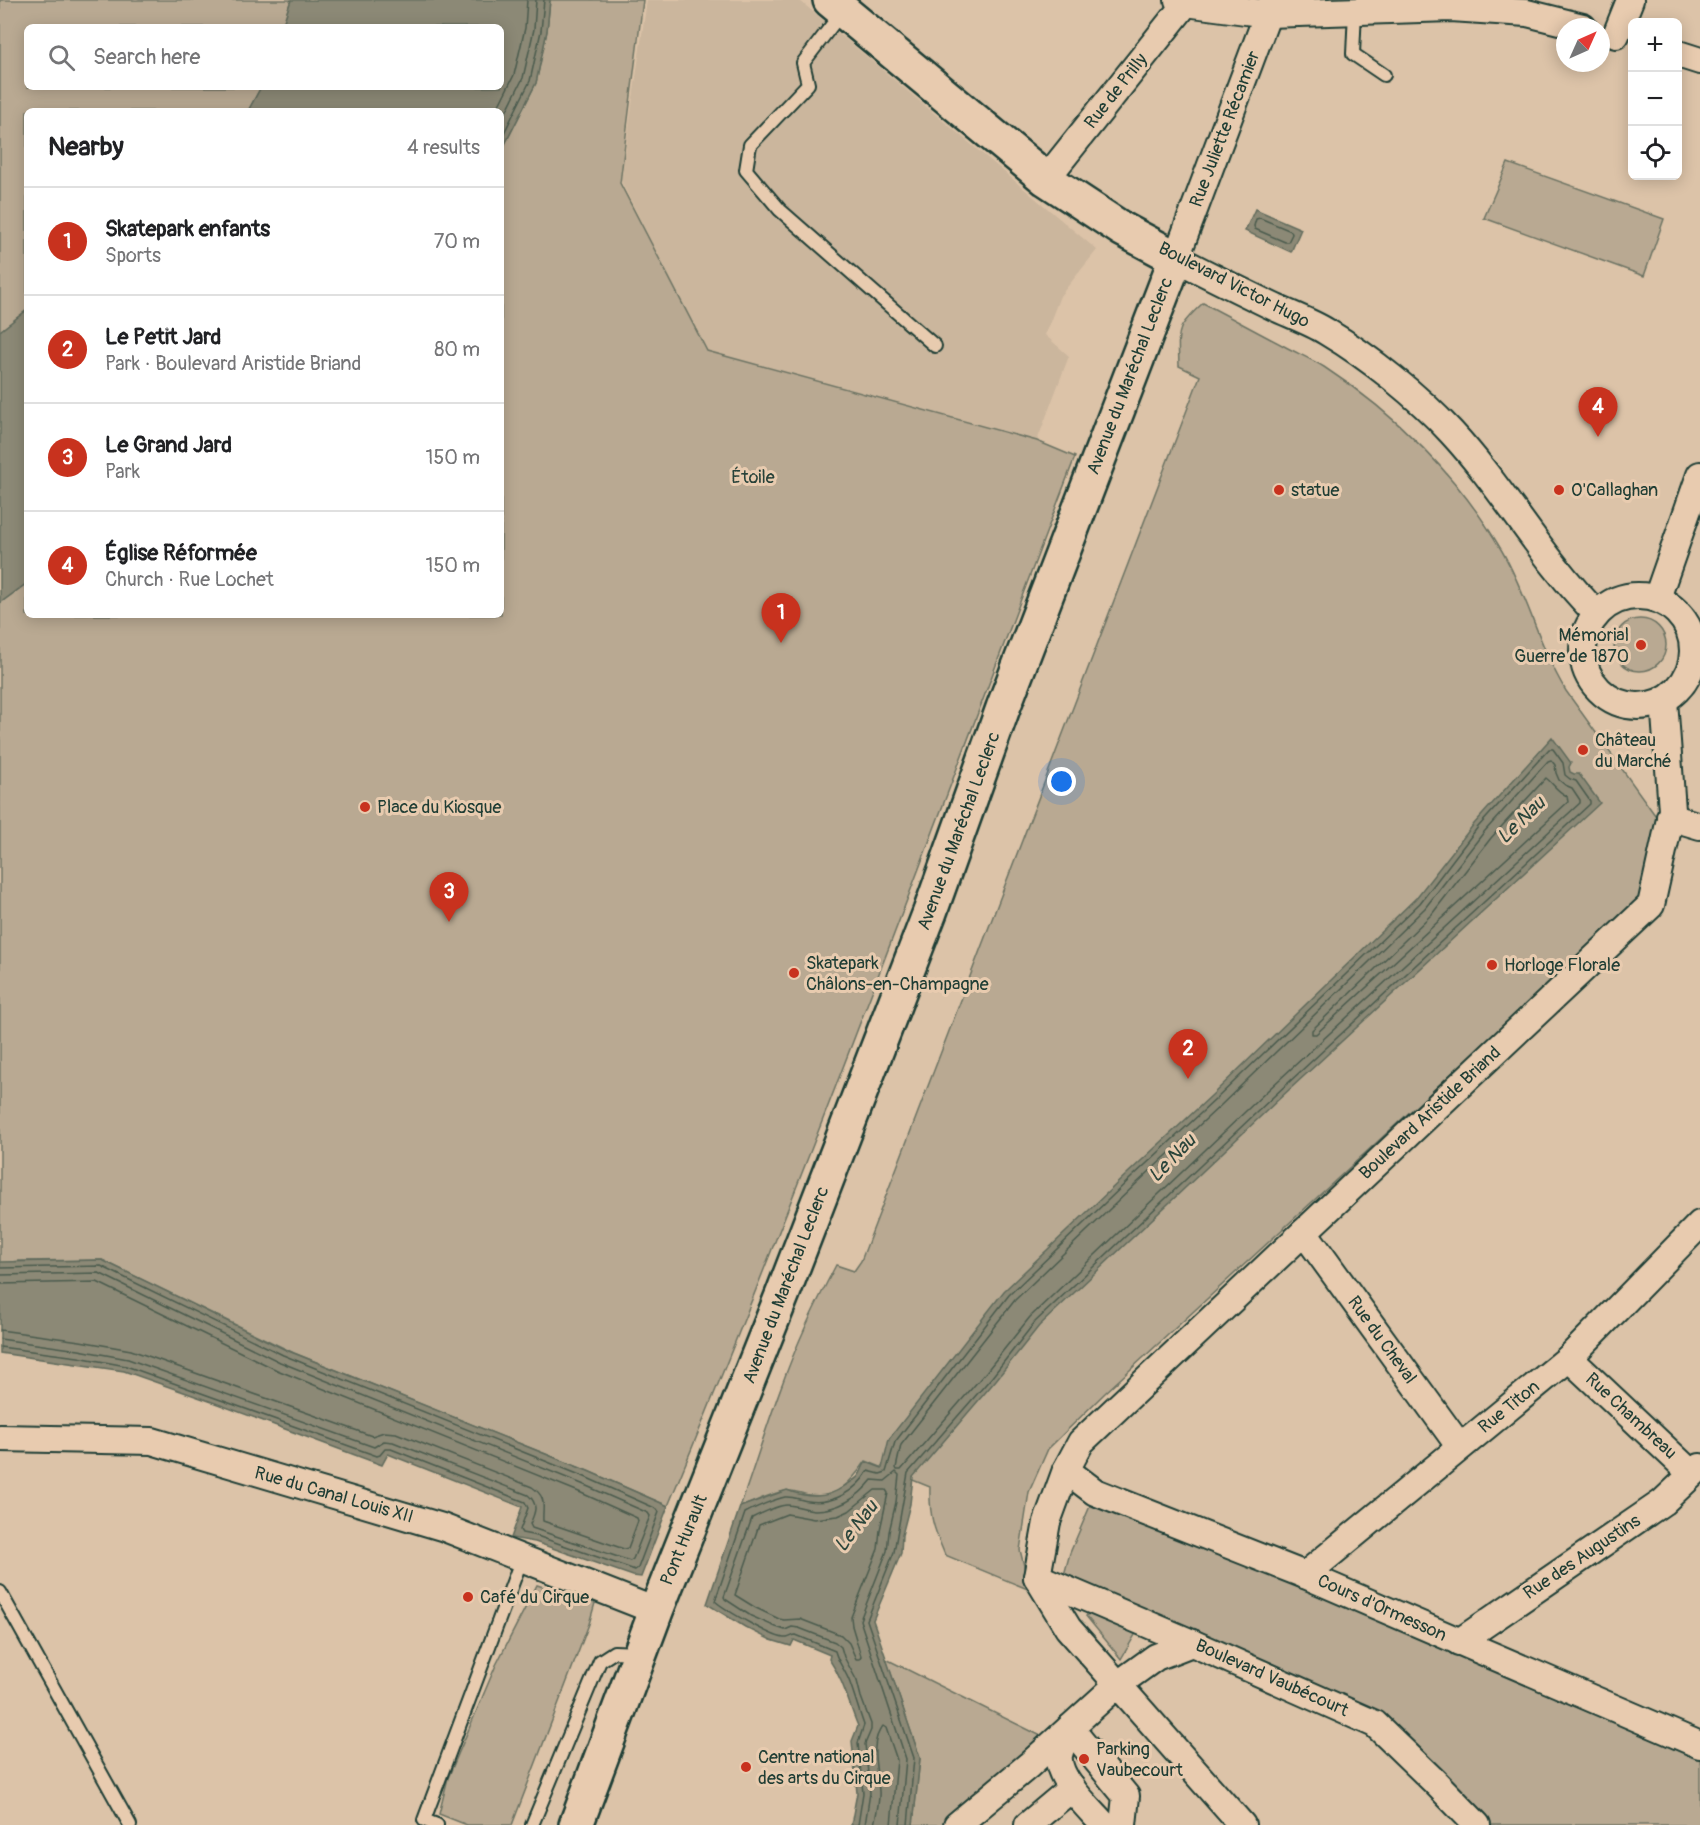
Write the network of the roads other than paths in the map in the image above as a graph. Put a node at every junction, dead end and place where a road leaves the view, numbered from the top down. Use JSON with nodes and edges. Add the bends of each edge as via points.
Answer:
{"nodes":[{"id":1,"x":1630,"y":0,"type":"edge"},
{"id":2,"x":1182,"y":2,"type":"edge"},
{"id":3,"x":1453,"y":4,"type":"edge"},
{"id":4,"x":836,"y":5,"type":"edge"},
{"id":5,"x":1271,"y":7,"type":"edge"},
{"id":6,"x":1355,"y":11,"type":"junction"},
{"id":7,"x":1556,"y":20,"type":"edge"},
{"id":8,"x":1617,"y":36,"type":"edge"},
{"id":9,"x":1682,"y":56,"type":"edge"},
{"id":10,"x":1700,"y":61,"type":"edge"},
{"id":11,"x":1384,"y":75,"type":"dead end"},
{"id":12,"x":1046,"y":179,"type":"junction"},
{"id":13,"x":1176,"y":258,"type":"junction"},
{"id":14,"x":935,"y":346,"type":"dead end"},
{"id":15,"x":1700,"y":475,"type":"edge"},
{"id":16,"x":1658,"y":598,"type":"junction"},
{"id":17,"x":1596,"y":613,"type":"junction"},
{"id":18,"x":1695,"y":633,"type":"edge"},
{"id":19,"x":1664,"y":700,"type":"junction"},
{"id":20,"x":1670,"y":817,"type":"junction"},
{"id":21,"x":1700,"y":826,"type":"edge"},
{"id":22,"x":1700,"y":1224,"type":"edge"},
{"id":23,"x":1304,"y":1232,"type":"junction"},
{"id":24,"x":1569,"y":1358,"type":"junction"},
{"id":25,"x":0,"y":1437,"type":"edge"},
{"id":26,"x":1460,"y":1447,"type":"junction"},
{"id":27,"x":712,"y":1470,"type":"joint"},
{"id":28,"x":1066,"y":1470,"type":"junction"},
{"id":29,"x":1696,"y":1471,"type":"edge"},
{"id":30,"x":522,"y":1558,"type":"junction"},
{"id":31,"x":1305,"y":1575,"type":"junction"},
{"id":32,"x":1037,"y":1577,"type":"junction"},
{"id":33,"x":0,"y":1592,"type":"edge"},
{"id":34,"x":656,"y":1611,"type":"junction"},
{"id":35,"x":1153,"y":1626,"type":"junction"},
{"id":36,"x":1459,"y":1642,"type":"junction"},
{"id":37,"x":1192,"y":1643,"type":"junction"},
{"id":38,"x":640,"y":1653,"type":"junction"},
{"id":39,"x":1117,"y":1685,"type":"junction"},
{"id":40,"x":1070,"y":1728,"type":"junction"},
{"id":41,"x":1700,"y":1745,"type":"edge"},
{"id":42,"x":1029,"y":1765,"type":"junction"},
{"id":43,"x":1070,"y":1786,"type":"junction"},
{"id":44,"x":130,"y":1825,"type":"edge"},
{"id":45,"x":437,"y":1825,"type":"edge"},
{"id":46,"x":532,"y":1825,"type":"edge"},
{"id":47,"x":576,"y":1825,"type":"edge"},
{"id":48,"x":957,"y":1825,"type":"edge"},
{"id":49,"x":1028,"y":1825,"type":"edge"},
{"id":50,"x":1104,"y":1825,"type":"edge"},
{"id":51,"x":1124,"y":1825,"type":"edge"},
{"id":52,"x":1242,"y":1825,"type":"edge"},
{"id":53,"x":1477,"y":1825,"type":"edge"}],
"edges":[{"from":1,"to":8,"type":"street"},
{"from":2,"to":5,"type":"street"},
{"from":2,"to":12,"type":"street","name":"Rue de Prilly"},
{"from":3,"to":6,"type":"street"},
{"from":3,"to":7,"type":"street"},
{"from":4,"to":12,"type":"main road","name":"Boulevard Victor Hugo"},
{"from":4,"to":14,"type":"lane","via":[[803,63],[808,84],[750,145],[746,170],[780,210]]},
{"from":5,"to":6,"type":"street"},
{"from":5,"to":13,"type":"street","name":"Rue Juliette Récamier"},
{"from":6,"to":11,"type":"lane","via":[[1353,54]]},
{"from":9,"to":10,"type":"street"},
{"from":12,"to":13,"type":"main road","name":"Boulevard Victor Hugo","via":[[1122,229]]},
{"from":13,"to":17,"type":"street","name":"Boulevard Victor Hugo","via":[[1326,331],[1391,376],[1450,430],[1580,598]]},
{"from":13,"to":27,"type":"main road","name":"Avenue du Maréchal Leclerc","via":[[1003,708],[922,934]]},
{"from":15,"to":16,"type":"street"},
{"from":16,"to":17,"type":"street","via":[[1625,597]]},
{"from":16,"to":18,"type":"street","via":[[1672,606]]},
{"from":17,"to":19,"type":"street","via":[[1582,645],[1589,678],[1600,692],[1631,706],[1648,706]]},
{"from":18,"to":19,"type":"street","via":[[1687,678]]},
{"from":19,"to":20,"type":"street","name":"Boulevard Aristide Briand"},
{"from":20,"to":21,"type":"street"},
{"from":20,"to":23,"type":"street","name":"Boulevard Aristide Briand","via":[[1651,905]]},
{"from":22,"to":24,"type":"street","name":"Rue Titon"},
{"from":23,"to":26,"type":"street","name":"Rue du Cheval"},
{"from":23,"to":28,"type":"street","name":"Boulevard Aristide Briand","via":[[1082,1442]]},
{"from":24,"to":26,"type":"street","name":"Rue Titon"},
{"from":24,"to":29,"type":"street","name":"Rue Chambreau"},
{"from":25,"to":30,"type":"street","name":"Rue du Canal Louis XII","via":[[152,1441],[442,1527]]},
{"from":26,"to":31,"type":"street","name":"Rue Titon"},
{"from":27,"to":34,"type":"main road","name":"Pont Hurault"},
{"from":28,"to":31,"type":"street","name":"Cours d'Ormesson","via":[[1095,1492]]},
{"from":28,"to":32,"type":"street","via":[[1047,1522]]},
{"from":29,"to":36,"type":"street","name":"Rue des Augustins","via":[[1663,1502]]},
{"from":30,"to":34,"type":"street","name":"Rue du Canal Louis XII"},
{"from":30,"to":45,"type":"lane","via":[[424,1820]]},
{"from":31,"to":36,"type":"street","name":"Cours d'Ormesson"},
{"from":32,"to":35,"type":"street","name":"Boulevard Vaubécourt"},
{"from":32,"to":39,"type":"street","via":[[1068,1628]]},
{"from":33,"to":44,"type":"lane"},
{"from":34,"to":38,"type":"main road"},
{"from":35,"to":37,"type":"street","name":"Boulevard Vaubécourt"},
{"from":35,"to":39,"type":"street","via":[[1142,1653]]},
{"from":36,"to":41,"type":"street","name":"Cours d'Ormesson"},
{"from":37,"to":39,"type":"street","via":[[1156,1657]]},
{"from":37,"to":53,"type":"street","name":"Boulevard Vaubécourt","via":[[1375,1724]]},
{"from":38,"to":46,"type":"lane","via":[[614,1652],[600,1661]]},
{"from":38,"to":47,"type":"main road"},
{"from":39,"to":40,"type":"street"},
{"from":39,"to":52,"type":"street"},
{"from":40,"to":42,"type":"street"},
{"from":40,"to":43,"type":"street","via":[[1059,1754],[1059,1768]]},
{"from":40,"to":51,"type":"street","via":[[1126,1796]]},
{"from":42,"to":43,"type":"street","via":[[1052,1771]]},
{"from":42,"to":48,"type":"street"},
{"from":43,"to":49,"type":"street"},
{"from":43,"to":50,"type":"street"}]}
